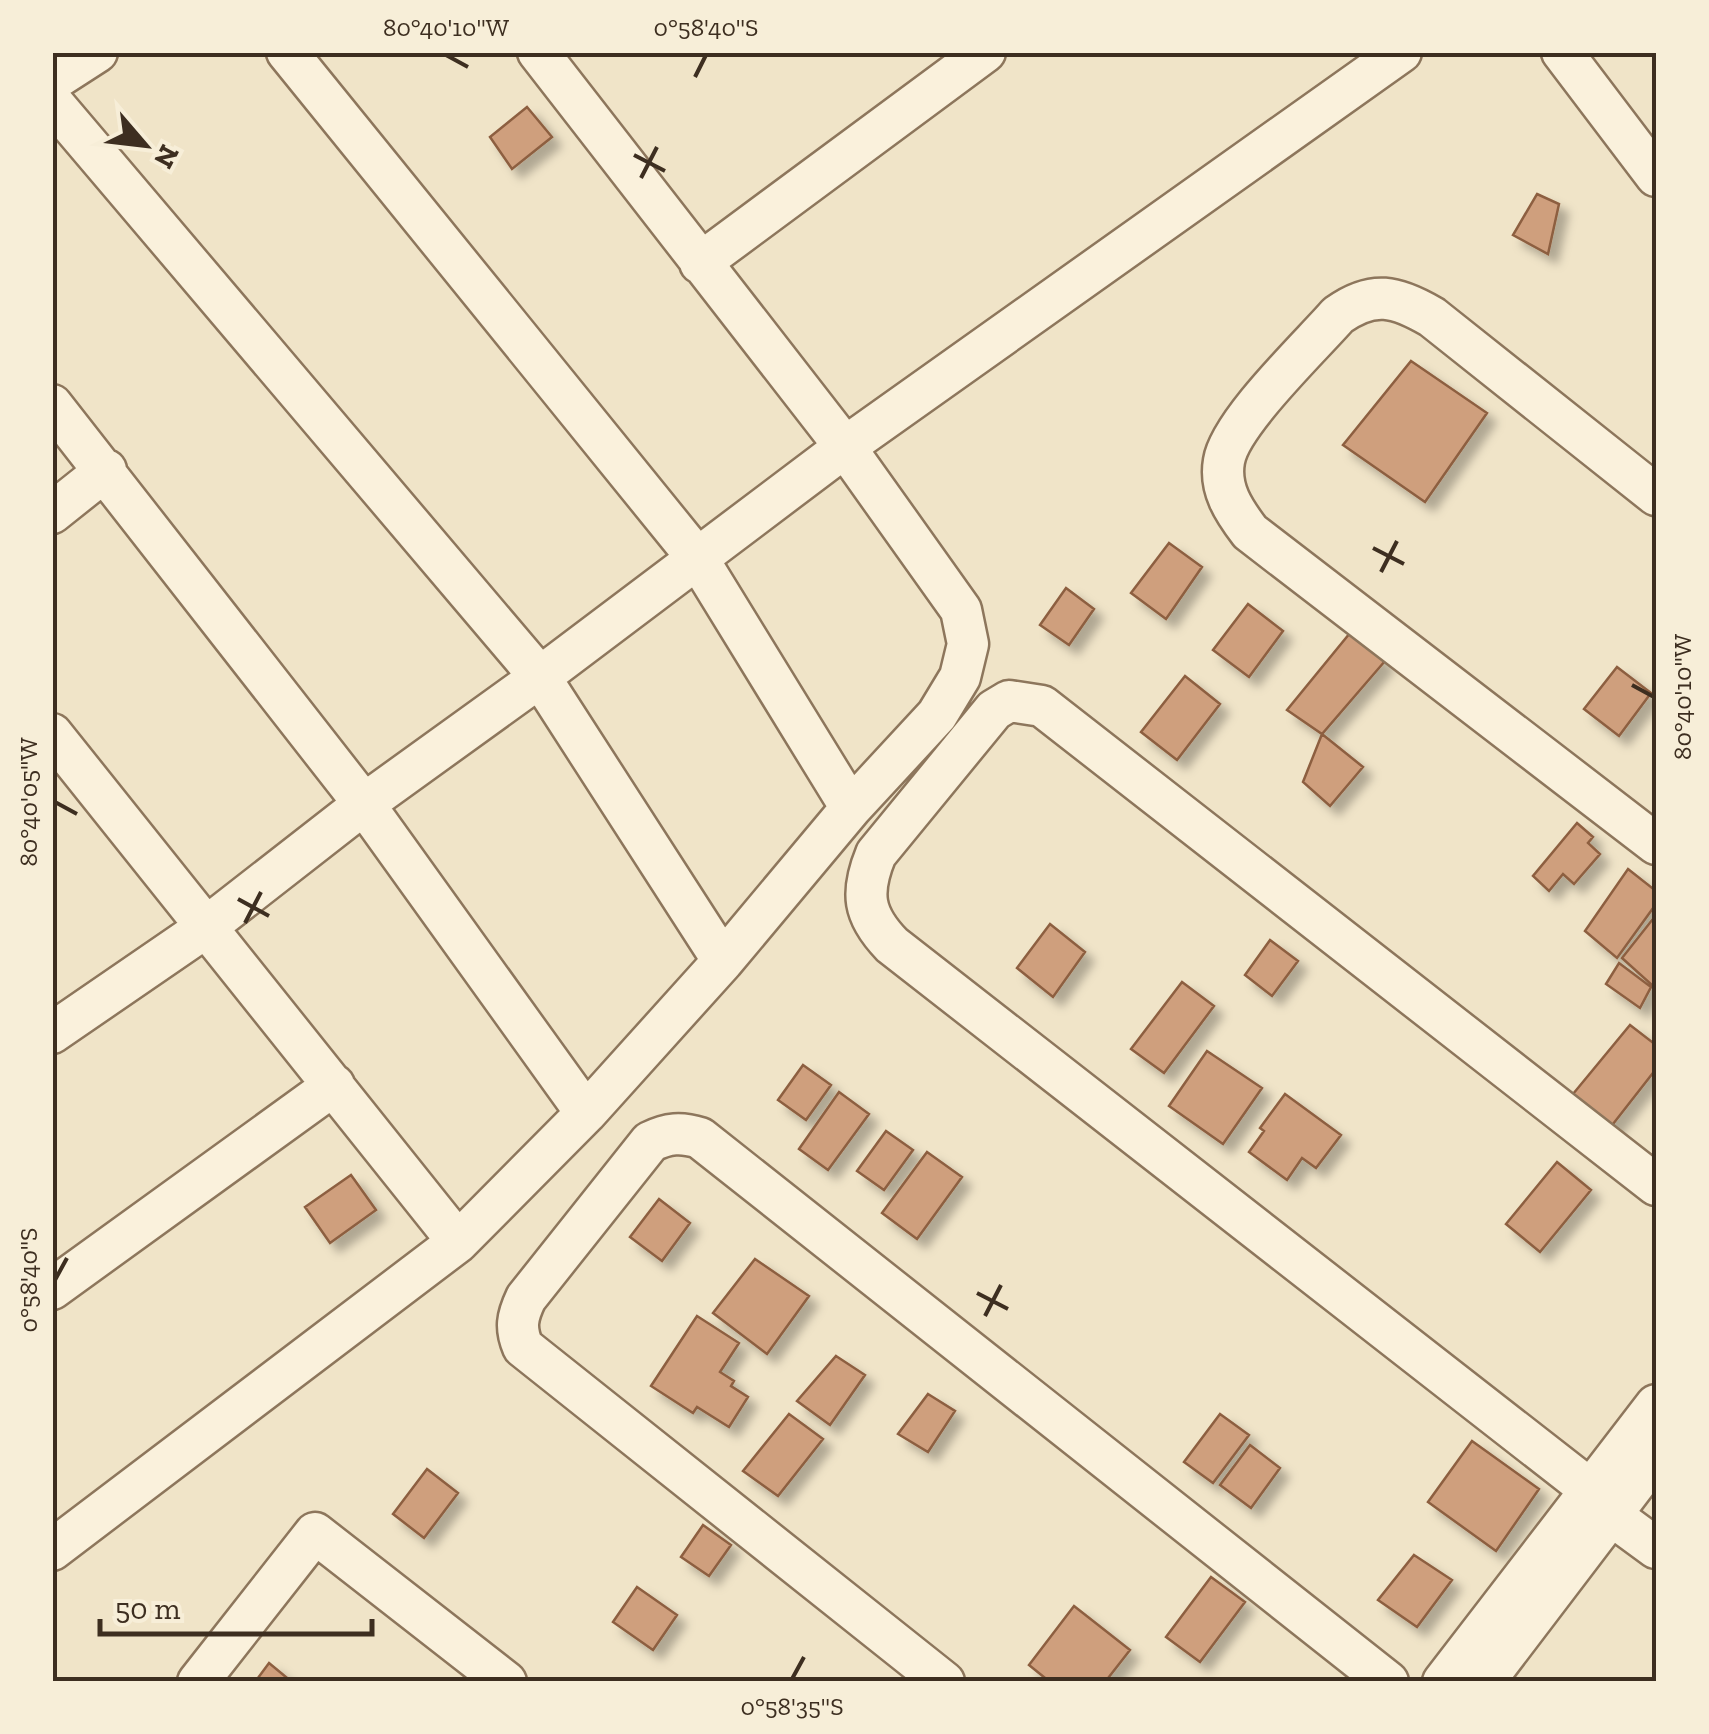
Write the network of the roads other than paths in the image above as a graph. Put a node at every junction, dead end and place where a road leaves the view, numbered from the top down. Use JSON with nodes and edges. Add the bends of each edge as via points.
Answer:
{"nodes":[{"id":1,"x":96,"y":52,"type":"edge"},
{"id":2,"x":288,"y":52,"type":"edge"},
{"id":3,"x":984,"y":52,"type":"edge"},
{"id":4,"x":1402,"y":52,"type":"edge"},
{"id":5,"x":1562,"y":52,"type":"edge"},
{"id":6,"x":555,"y":58,"type":"edge"},
{"id":7,"x":52,"y":82,"type":"edge"},
{"id":8,"x":52,"y":102,"type":"edge"},
{"id":9,"x":1656,"y":176,"type":"edge"},
{"id":10,"x":700,"y":263,"type":"junction"},
{"id":11,"x":52,"y":405,"type":"edge"},
{"id":12,"x":845,"y":447,"type":"junction"},
{"id":13,"x":106,"y":470,"type":"junction"},
{"id":14,"x":1656,"y":495,"type":"edge"},
{"id":15,"x":52,"y":512,"type":"edge"},
{"id":16,"x":698,"y":559,"type":"junction"},
{"id":17,"x":540,"y":677,"type":"junction"},
{"id":18,"x":60,"y":760,"type":"edge"},
{"id":19,"x":364,"y":804,"type":"junction"},
{"id":20,"x":851,"y":808,"type":"junction"},
{"id":21,"x":1656,"y":844,"type":"edge"},
{"id":22,"x":205,"y":928,"type":"junction"},
{"id":23,"x":723,"y":961,"type":"junction"},
{"id":24,"x":52,"y":1034,"type":"edge"},
{"id":25,"x":334,"y":1085,"type":"junction"},
{"id":26,"x":586,"y":1114,"type":"junction"},
{"id":27,"x":1656,"y":1184,"type":"edge"},
{"id":28,"x":458,"y":1242,"type":"junction"},
{"id":29,"x":52,"y":1289,"type":"edge"},
{"id":30,"x":1656,"y":1405,"type":"edge"},
{"id":31,"x":1656,"y":1456,"type":"edge"},
{"id":32,"x":1602,"y":1503,"type":"junction"},
{"id":33,"x":1656,"y":1548,"type":"edge"},
{"id":34,"x":52,"y":1550,"type":"edge"},
{"id":35,"x":199,"y":1681,"type":"edge"},
{"id":36,"x":506,"y":1682,"type":"edge"},
{"id":37,"x":944,"y":1682,"type":"edge"},
{"id":38,"x":1388,"y":1682,"type":"edge"},
{"id":39,"x":1444,"y":1682,"type":"edge"},
{"id":40,"x":1484,"y":1682,"type":"edge"}],
"edges":[{"from":1,"to":7,"type":"street"},
{"from":2,"to":16,"type":"street"},
{"from":3,"to":10,"type":"street"},
{"from":4,"to":12,"type":"street"},
{"from":5,"to":9,"type":"street"},
{"from":6,"to":10,"type":"street"},
{"from":8,"to":17,"type":"street"},
{"from":10,"to":12,"type":"street"},
{"from":11,"to":13,"type":"street"},
{"from":12,"to":16,"type":"street"},
{"from":12,"to":20,"type":"street","via":[[961,610],[968,644],[960,677],[937,715]]},
{"from":13,"to":15,"type":"street"},
{"from":13,"to":19,"type":"street"},
{"from":14,"to":21,"type":"street","via":[[1432,317],[1381,297],[1338,314],[1232,436],[1224,462],[1233,510],[1250,532]]},
{"from":16,"to":17,"type":"street"},
{"from":16,"to":20,"type":"street"},
{"from":17,"to":19,"type":"street"},
{"from":17,"to":23,"type":"street"},
{"from":18,"to":22,"type":"street"},
{"from":19,"to":22,"type":"street"},
{"from":19,"to":26,"type":"street"},
{"from":20,"to":23,"type":"street"},
{"from":22,"to":24,"type":"street"},
{"from":22,"to":25,"type":"street"},
{"from":23,"to":26,"type":"street"},
{"from":25,"to":28,"type":"street"},
{"from":25,"to":29,"type":"street"},
{"from":26,"to":28,"type":"street"},
{"from":27,"to":32,"type":"street","via":[[1042,706],[1008,701],[994,710],[876,854],[866,877],[874,926],[892,945]]},
{"from":28,"to":34,"type":"street"},
{"from":30,"to":32,"type":"street"},
{"from":31,"to":32,"type":"street"},
{"from":32,"to":33,"type":"street"},
{"from":32,"to":39,"type":"street"},
{"from":32,"to":40,"type":"street"},
{"from":35,"to":36,"type":"street","via":[[314,1533]]},
{"from":37,"to":38,"type":"street","via":[[523,1347],[516,1331],[526,1298],[650,1142],[684,1133],[700,1138]]}]}
